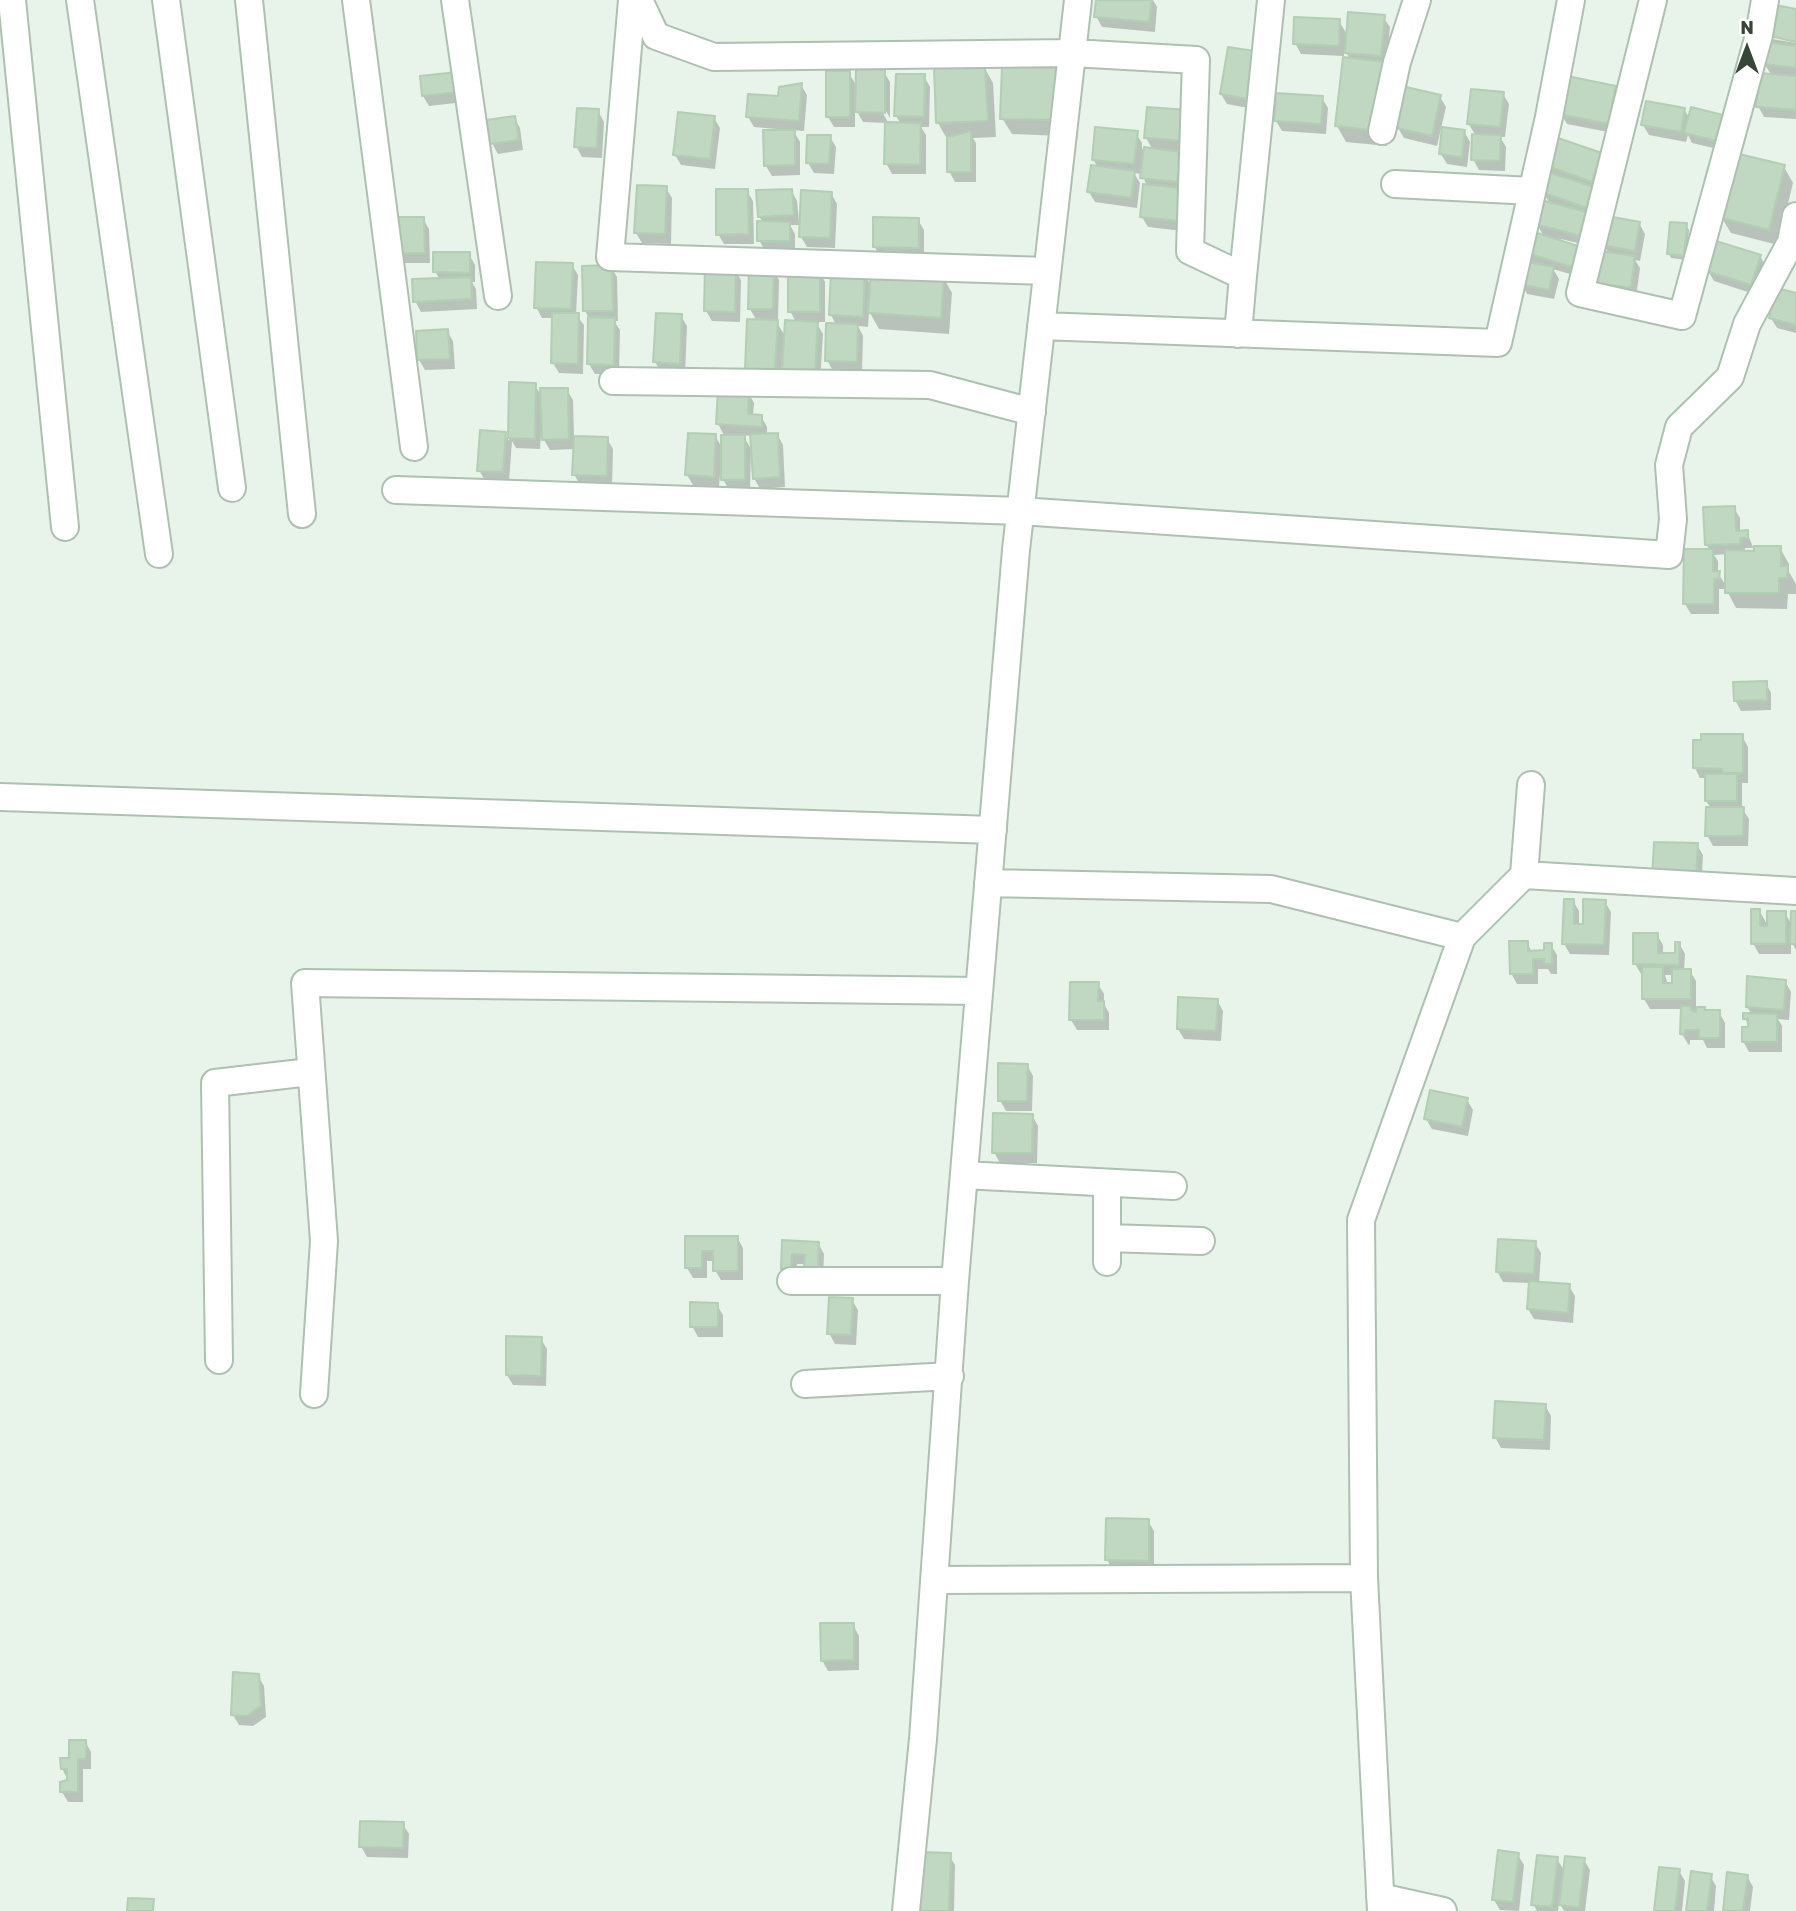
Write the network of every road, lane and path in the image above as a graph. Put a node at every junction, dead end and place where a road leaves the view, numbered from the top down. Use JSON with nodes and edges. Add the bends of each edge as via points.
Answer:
{"nodes":[{"id":1,"x":12,"y":0,"type":"edge"},
{"id":2,"x":80,"y":0,"type":"edge"},
{"id":3,"x":166,"y":0,"type":"edge"},
{"id":4,"x":249,"y":0,"type":"edge"},
{"id":5,"x":356,"y":0,"type":"edge"},
{"id":6,"x":455,"y":0,"type":"edge"},
{"id":7,"x":632,"y":0,"type":"edge"},
{"id":8,"x":639,"y":0,"type":"edge"},
{"id":9,"x":1078,"y":0,"type":"edge"},
{"id":10,"x":1271,"y":0,"type":"edge"},
{"id":11,"x":1418,"y":0,"type":"edge"},
{"id":12,"x":1571,"y":0,"type":"edge"},
{"id":13,"x":1653,"y":0,"type":"edge"},
{"id":14,"x":1765,"y":0,"type":"edge"},
{"id":15,"x":1072,"y":53,"type":"junction"},
{"id":16,"x":1382,"y":131,"type":"dead end"},
{"id":17,"x":1395,"y":184,"type":"dead end"},
{"id":18,"x":1532,"y":191,"type":"junction"},
{"id":19,"x":1796,"y":216,"type":"edge"},
{"id":20,"x":1047,"y":271,"type":"junction"},
{"id":21,"x":1243,"y":276,"type":"junction"},
{"id":22,"x":498,"y":296,"type":"dead end"},
{"id":23,"x":1041,"y":326,"type":"junction"},
{"id":24,"x":1238,"y":334,"type":"junction"},
{"id":25,"x":613,"y":381,"type":"dead end"},
{"id":26,"x":1031,"y":412,"type":"junction"},
{"id":27,"x":414,"y":447,"type":"dead end"},
{"id":28,"x":232,"y":488,"type":"dead end"},
{"id":29,"x":396,"y":490,"type":"dead end"},
{"id":30,"x":1020,"y":511,"type":"junction"},
{"id":31,"x":302,"y":514,"type":"dead end"},
{"id":32,"x":65,"y":527,"type":"dead end"},
{"id":33,"x":159,"y":554,"type":"dead end"},
{"id":34,"x":1531,"y":785,"type":"dead end"},
{"id":35,"x":0,"y":797,"type":"edge"},
{"id":36,"x":993,"y":830,"type":"junction"},
{"id":37,"x":1524,"y":875,"type":"junction"},
{"id":38,"x":988,"y":883,"type":"junction"},
{"id":39,"x":1796,"y":891,"type":"edge"},
{"id":40,"x":1462,"y":937,"type":"junction"},
{"id":41,"x":979,"y":992,"type":"junction"},
{"id":42,"x":310,"y":1072,"type":"junction"},
{"id":43,"x":964,"y":1175,"type":"junction"},
{"id":44,"x":1107,"y":1183,"type":"junction"},
{"id":45,"x":1173,"y":1186,"type":"dead end"},
{"id":46,"x":1201,"y":1241,"type":"dead end"},
{"id":47,"x":791,"y":1281,"type":"dead end"},
{"id":48,"x":955,"y":1281,"type":"junction"},
{"id":49,"x":219,"y":1360,"type":"dead end"},
{"id":50,"x":950,"y":1376,"type":"junction"},
{"id":51,"x":805,"y":1384,"type":"dead end"},
{"id":52,"x":314,"y":1394,"type":"dead end"},
{"id":53,"x":1364,"y":1578,"type":"junction"},
{"id":54,"x":935,"y":1580,"type":"junction"},
{"id":55,"x":1380,"y":1904,"type":"edge"},
{"id":56,"x":906,"y":1911,"type":"edge"},
{"id":57,"x":1443,"y":1911,"type":"edge"}],
"edges":[{"from":1,"to":32,"type":"street"},
{"from":2,"to":33,"type":"street"},
{"from":3,"to":28,"type":"street"},
{"from":4,"to":31,"type":"street"},
{"from":5,"to":27,"type":"street"},
{"from":6,"to":22,"type":"street"},
{"from":7,"to":20,"type":"street","via":[[610,257]]},
{"from":8,"to":15,"type":"street","via":[[656,36],[714,57]]},
{"from":9,"to":15,"type":"street"},
{"from":10,"to":21,"type":"street"},
{"from":11,"to":16,"type":"street","via":[[1397,62]]},
{"from":12,"to":18,"type":"street"},
{"from":13,"to":14,"type":"street","via":[[1580,293],[1682,316]]},
{"from":15,"to":20,"type":"street"},
{"from":15,"to":21,"type":"street","via":[[1196,60],[1190,251]]},
{"from":17,"to":18,"type":"street"},
{"from":18,"to":24,"type":"street","via":[[1498,343]]},
{"from":19,"to":30,"type":"street","via":[[1791,243],[1747,324],[1730,377],[1679,427],[1669,464],[1673,519],[1669,555]]},
{"from":20,"to":23,"type":"street"},
{"from":21,"to":24,"type":"street"},
{"from":23,"to":24,"type":"street"},
{"from":23,"to":26,"type":"street"},
{"from":25,"to":26,"type":"street","via":[[930,385]]},
{"from":26,"to":30,"type":"street"},
{"from":29,"to":30,"type":"street"},
{"from":30,"to":36,"type":"street"},
{"from":34,"to":37,"type":"street"},
{"from":35,"to":36,"type":"street"},
{"from":36,"to":38,"type":"street"},
{"from":37,"to":39,"type":"street"},
{"from":37,"to":40,"type":"street"},
{"from":38,"to":40,"type":"street","via":[[1271,889]]},
{"from":38,"to":41,"type":"street"},
{"from":40,"to":53,"type":"street","via":[[1361,1220]]},
{"from":41,"to":42,"type":"street","via":[[305,983]]},
{"from":41,"to":43,"type":"street"},
{"from":42,"to":49,"type":"street","via":[[215,1083]]},
{"from":42,"to":52,"type":"street","via":[[324,1241]]},
{"from":43,"to":44,"type":"street"},
{"from":43,"to":48,"type":"street"},
{"from":44,"to":45,"type":"street"},
{"from":44,"to":46,"type":"street","via":[[1107,1250]]},
{"from":47,"to":48,"type":"street"},
{"from":48,"to":50,"type":"street"},
{"from":50,"to":51,"type":"street"},
{"from":50,"to":54,"type":"street"},
{"from":53,"to":54,"type":"street"},
{"from":53,"to":55,"type":"street"},
{"from":54,"to":56,"type":"street"},
{"from":55,"to":57,"type":"street"}]}
